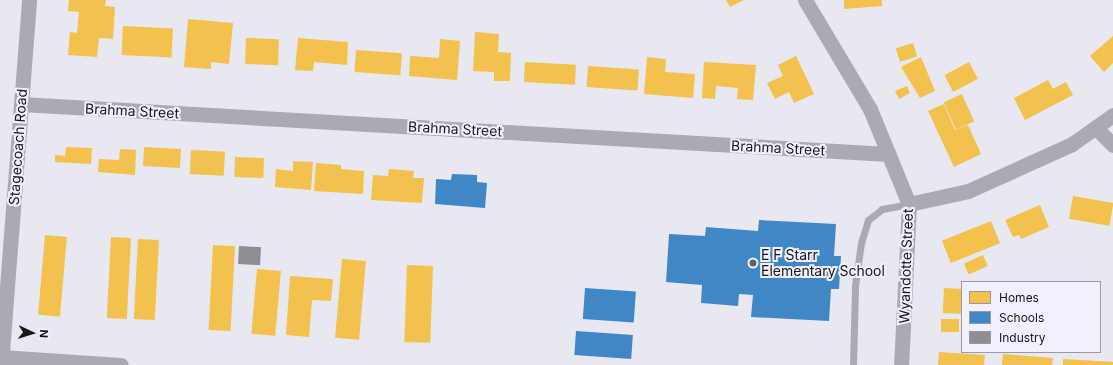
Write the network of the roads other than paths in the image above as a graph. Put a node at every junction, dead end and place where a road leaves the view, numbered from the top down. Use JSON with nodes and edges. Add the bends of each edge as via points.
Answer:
{"nodes":[{"id":1,"x":29,"y":0,"type":"edge"},
{"id":2,"x":805,"y":0,"type":"edge"},
{"id":3,"x":21,"y":104,"type":"junction"},
{"id":4,"x":1113,"y":115,"type":"edge"},
{"id":5,"x":1096,"y":128,"type":"junction"},
{"id":6,"x":1113,"y":145,"type":"edge"},
{"id":7,"x":889,"y":154,"type":"junction"},
{"id":8,"x":909,"y":204,"type":"junction"},
{"id":9,"x":1,"y":361,"type":"edge"},
{"id":10,"x":115,"y":365,"type":"edge"},
{"id":11,"x":853,"y":365,"type":"edge"},
{"id":12,"x":901,"y":365,"type":"edge"}],
"edges":[{"from":1,"to":3,"type":"street","name":"Stagecoach Road"},
{"from":2,"to":7,"type":"street","name":"Wyandotte Street","via":[[870,109]]},
{"from":3,"to":7,"type":"street","name":"Brahma Street"},
{"from":3,"to":9,"type":"street","name":"Stagecoach Road"},
{"from":4,"to":5,"type":"street"},
{"from":5,"to":6,"type":"street"},
{"from":5,"to":8,"type":"street","via":[[1072,144],[968,191]]},
{"from":7,"to":8,"type":"street","name":"Wyandotte Street"},
{"from":8,"to":11,"type":"lane","via":[[882,209],[868,220],[861,243],[854,286]]},
{"from":8,"to":12,"type":"street","name":"Wyandotte Street"},
{"from":9,"to":10,"type":"street"}]}
